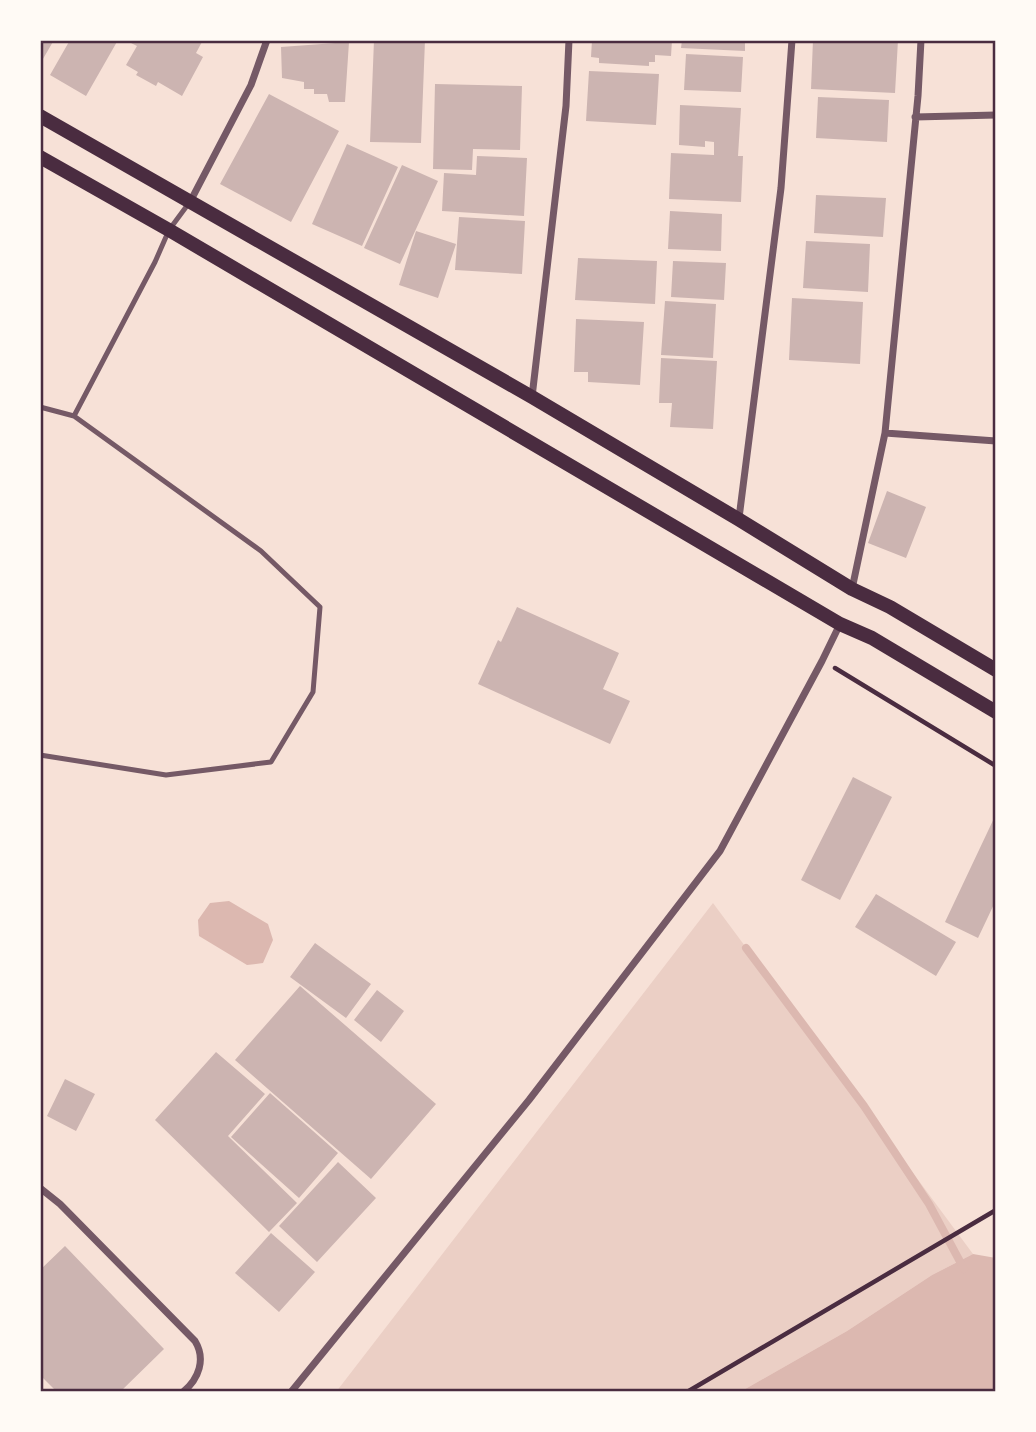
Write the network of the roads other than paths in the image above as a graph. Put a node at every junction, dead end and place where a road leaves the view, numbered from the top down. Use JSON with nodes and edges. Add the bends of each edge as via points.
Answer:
{"nodes":[{"id":1,"x":267,"y":40,"type":"edge"},
{"id":2,"x":569,"y":40,"type":"edge"},
{"id":3,"x":792,"y":40,"type":"edge"},
{"id":4,"x":921,"y":40,"type":"edge"},
{"id":5,"x":996,"y":114,"type":"edge"},
{"id":6,"x":40,"y":116,"type":"edge"},
{"id":7,"x":915,"y":117,"type":"junction"},
{"id":8,"x":40,"y":157,"type":"edge"},
{"id":9,"x":190,"y":202,"type":"junction"},
{"id":10,"x":169,"y":230,"type":"junction"},
{"id":11,"x":532,"y":397,"type":"junction"},
{"id":12,"x":40,"y":407,"type":"edge"},
{"id":13,"x":74,"y":416,"type":"junction"},
{"id":14,"x":885,"y":433,"type":"junction"},
{"id":15,"x":996,"y":441,"type":"edge"},
{"id":16,"x":738,"y":519,"type":"junction"},
{"id":17,"x":852,"y":589,"type":"junction"},
{"id":18,"x":839,"y":624,"type":"junction"},
{"id":19,"x":996,"y":670,"type":"edge"},
{"id":20,"x":996,"y":712,"type":"edge"},
{"id":21,"x":40,"y":755,"type":"edge"},
{"id":22,"x":40,"y":1188,"type":"edge"},
{"id":23,"x":183,"y":1392,"type":"edge"},
{"id":24,"x":291,"y":1392,"type":"edge"}],
"edges":[{"from":1,"to":9,"type":"street","via":[[251,85]]},
{"from":2,"to":11,"type":"street","via":[[566,106]]},
{"from":3,"to":16,"type":"street","via":[[781,188]]},
{"from":4,"to":7,"type":"street"},
{"from":5,"to":7,"type":"street"},
{"from":6,"to":9,"type":"main road"},
{"from":7,"to":14,"type":"street"},
{"from":8,"to":10,"type":"main road"},
{"from":9,"to":10,"type":"lane"},
{"from":9,"to":11,"type":"main road"},
{"from":10,"to":13,"type":"lane"},
{"from":10,"to":18,"type":"main road"},
{"from":11,"to":16,"type":"main road"},
{"from":12,"to":13,"type":"lane"},
{"from":13,"to":21,"type":"lane","via":[[261,551],[320,607],[313,692],[271,762],[166,775]]},
{"from":14,"to":15,"type":"street"},
{"from":14,"to":17,"type":"street"},
{"from":16,"to":17,"type":"main road"},
{"from":17,"to":19,"type":"main road"},
{"from":18,"to":20,"type":"main road","via":[[872,638]]},
{"from":18,"to":24,"type":"street","via":[[720,851],[529,1100]]},
{"from":22,"to":23,"type":"street","via":[[195,1342],[201,1351],[197,1376]]}]}
